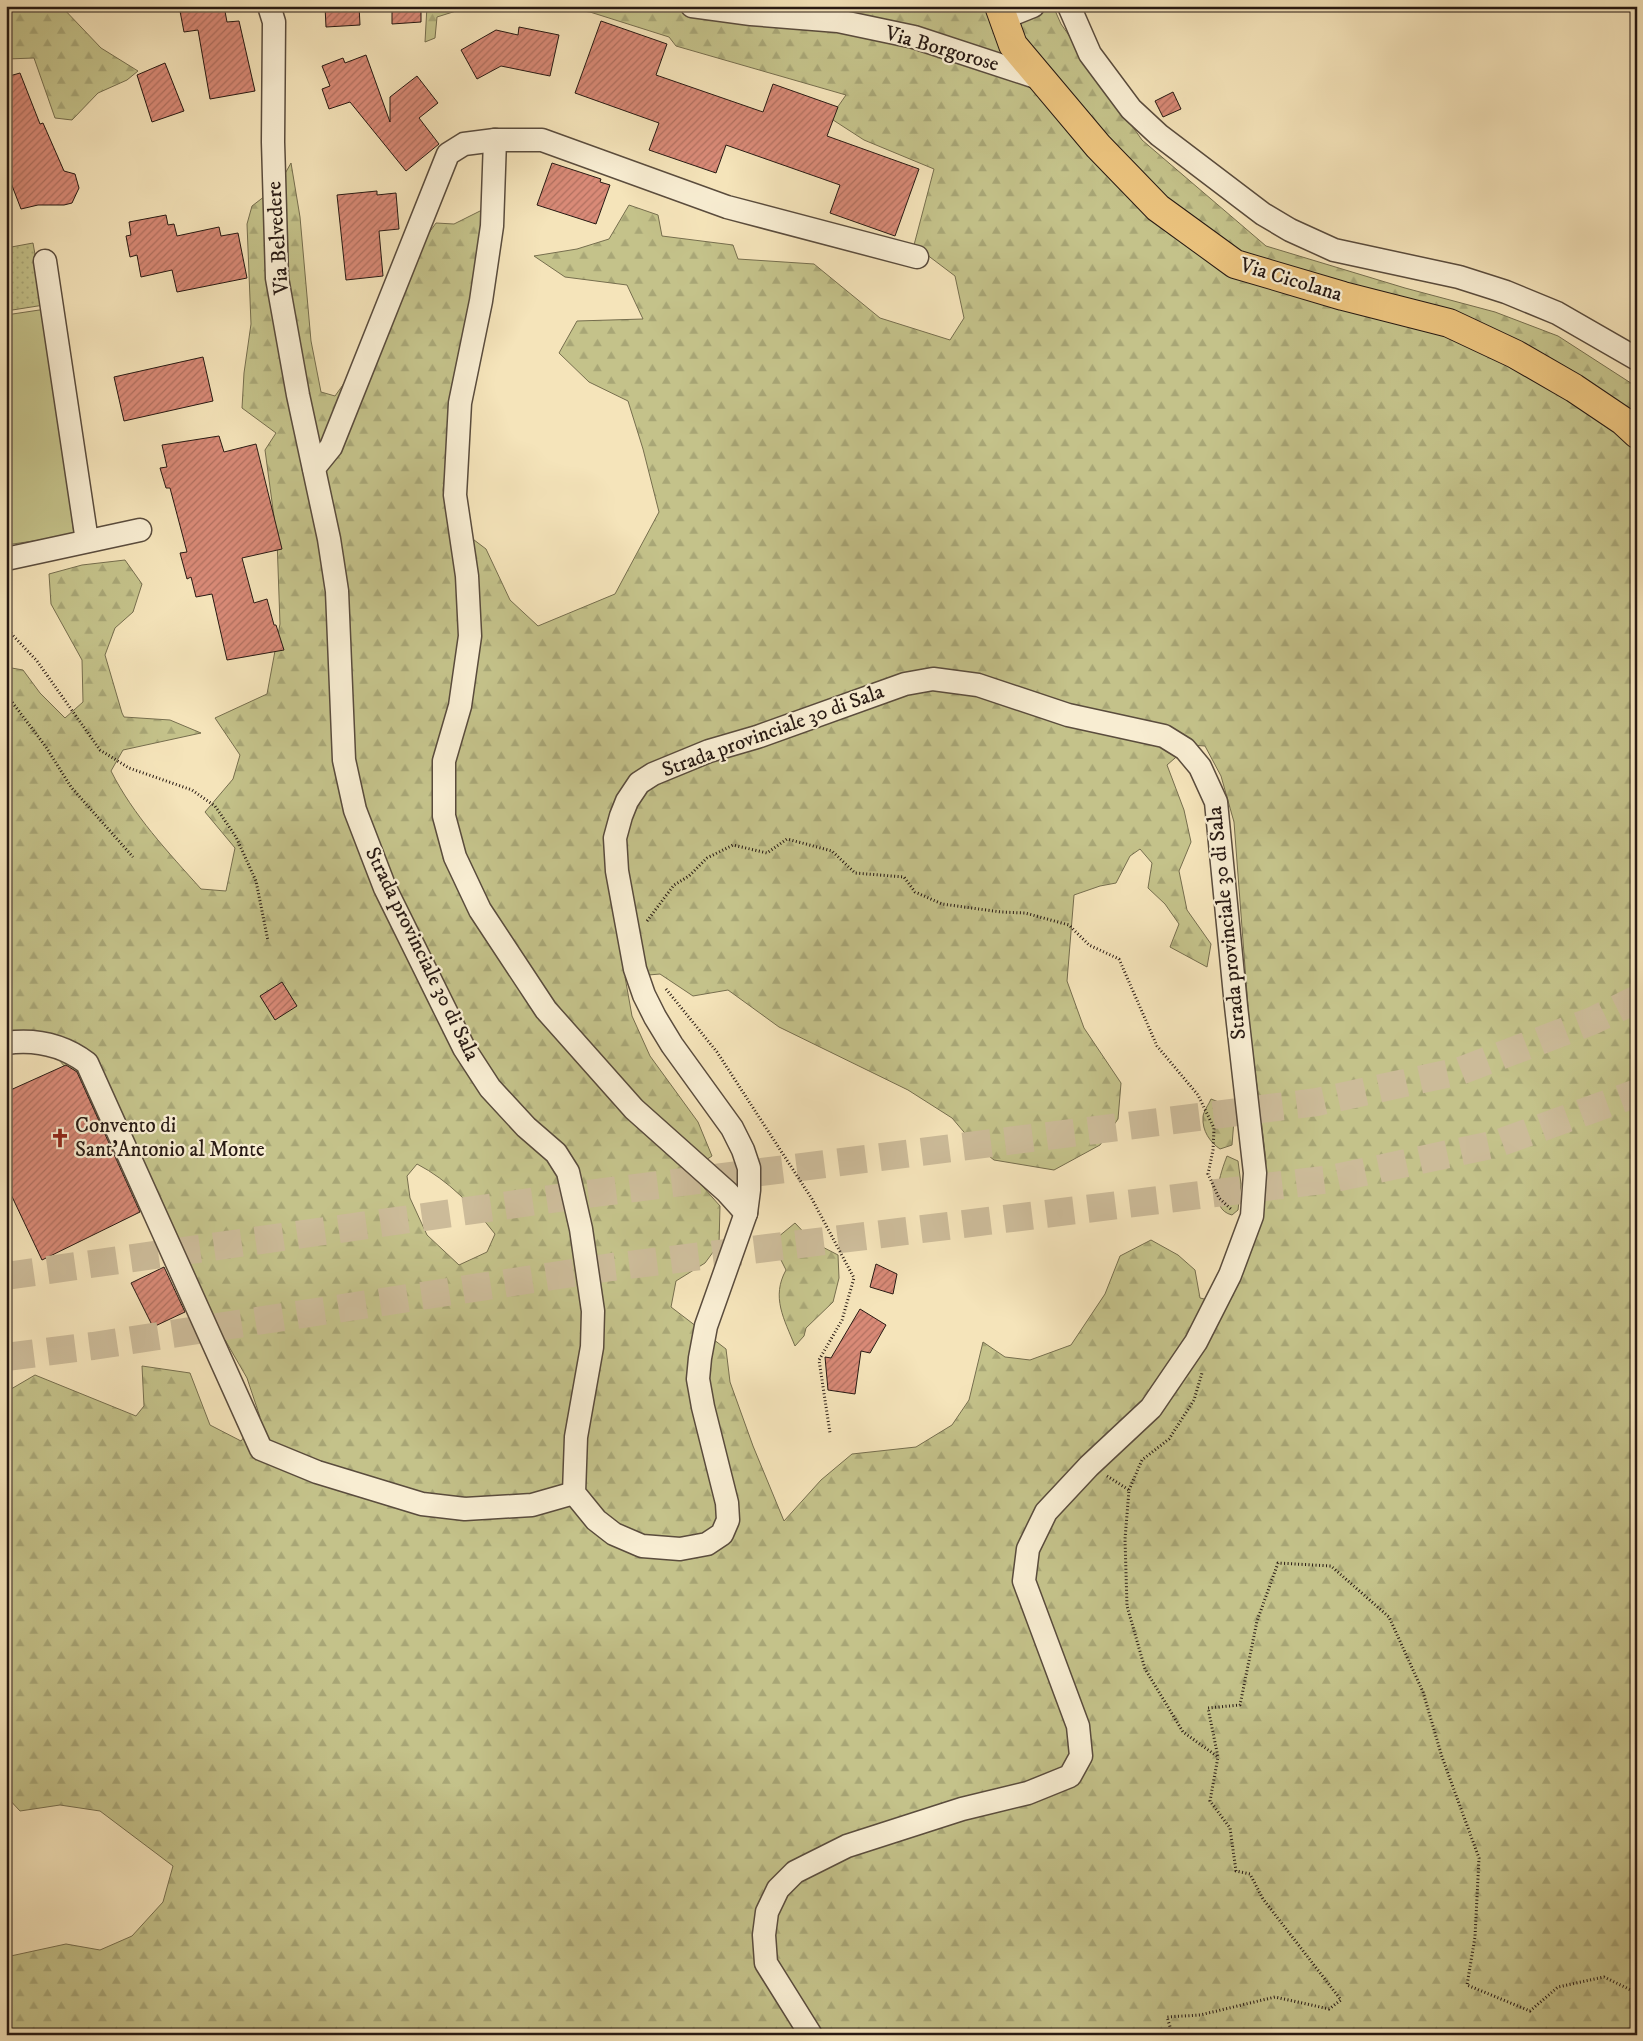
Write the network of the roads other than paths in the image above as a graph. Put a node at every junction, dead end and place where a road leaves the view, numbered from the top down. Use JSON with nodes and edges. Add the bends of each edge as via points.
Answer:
{"nodes":[{"id":1,"x":270,"y":6,"type":"edge"},
{"id":2,"x":692,"y":6,"type":"edge"},
{"id":3,"x":1033,"y":6,"type":"edge"},
{"id":4,"x":1069,"y":6,"type":"edge"},
{"id":5,"x":1001,"y":12,"type":"edge"},
{"id":6,"x":1042,"y":79,"type":"junction"},
{"id":7,"x":495,"y":140,"type":"junction"},
{"id":8,"x":916,"y":257,"type":"dead end"},
{"id":9,"x":45,"y":261,"type":"dead end"},
{"id":10,"x":1637,"y":359,"type":"edge"},
{"id":11,"x":1637,"y":434,"type":"edge"},
{"id":12,"x":314,"y":468,"type":"junction"},
{"id":13,"x":140,"y":530,"type":"dead end"},
{"id":14,"x":87,"y":541,"type":"junction"},
{"id":15,"x":6,"y":558,"type":"edge"},
{"id":16,"x":6,"y":1043,"type":"edge"},
{"id":17,"x":746,"y":1213,"type":"junction"},
{"id":18,"x":574,"y":1493,"type":"junction"},
{"id":19,"x":811,"y":2035,"type":"edge"}],
"edges":[{"from":1,"to":12,"type":"street","name":"Via Belvedere","via":[[274,22],[272,142],[277,278]]},
{"from":2,"to":6,"type":"street","name":"Via Borgorose","via":[[847,23],[914,38]]},
{"from":3,"to":5,"type":"street"},
{"from":4,"to":10,"type":"street","via":[[1090,54],[1131,109],[1159,135],[1270,218],[1334,250],[1459,277],[1506,292],[1557,313]]},
{"from":5,"to":6,"type":"main road","name":"Via Cicolana","via":[[1013,45]]},
{"from":6,"to":11,"type":"main road","name":"Via Cicolana","via":[[1098,146],[1158,208],[1235,264],[1449,323],[1515,354],[1574,388]]},
{"from":7,"to":8,"type":"street","via":[[542,140],[727,206]]},
{"from":7,"to":12,"type":"street","via":[[464,144],[448,154],[331,447]]},
{"from":7,"to":17,"type":"street","via":[[492,226],[481,302],[460,403],[455,495],[470,636],[460,706],[444,761],[444,816],[455,857],[480,910],[546,1010],[634,1109]]},
{"from":9,"to":14,"type":"street"},
{"from":12,"to":18,"type":"street","name":"Strada provinciale 30 di Sala","via":[[336,591],[344,760],[356,810],[385,888],[464,1048],[490,1088],[526,1127],[556,1153],[568,1172],[581,1229],[593,1310],[592,1347],[576,1437]]},
{"from":13,"to":14,"type":"street"},
{"from":14,"to":15,"type":"street"},
{"from":16,"to":18,"type":"street","via":[[54,1046],[72,1052],[87,1063],[261,1449],[326,1475],[422,1504],[465,1509],[532,1505]]},
{"from":17,"to":18,"type":"street","name":"Strada provinciale 30 di Sala","via":[[706,1326],[698,1379],[728,1503],[728,1520],[722,1534],[706,1544],[680,1549],[642,1546],[614,1534],[596,1520]]},
{"from":17,"to":19,"type":"street","name":"Strada provinciale 30 di Sala","via":[[749,1168],[743,1150],[732,1128],[672,1046],[644,995],[635,969],[617,871],[615,838],[627,801],[639,783],[710,751],[905,684],[933,679],[978,686],[1068,715],[1164,736],[1185,748],[1200,767],[1216,802],[1255,1173],[1252,1216],[1230,1275],[1191,1351],[1151,1408],[1046,1512],[1028,1549],[1024,1580],[1078,1726],[1081,1756],[1070,1776],[1028,1793],[962,1809],[847,1846],[795,1872],[778,1889],[767,1912],[764,1935],[766,1963]]}]}
